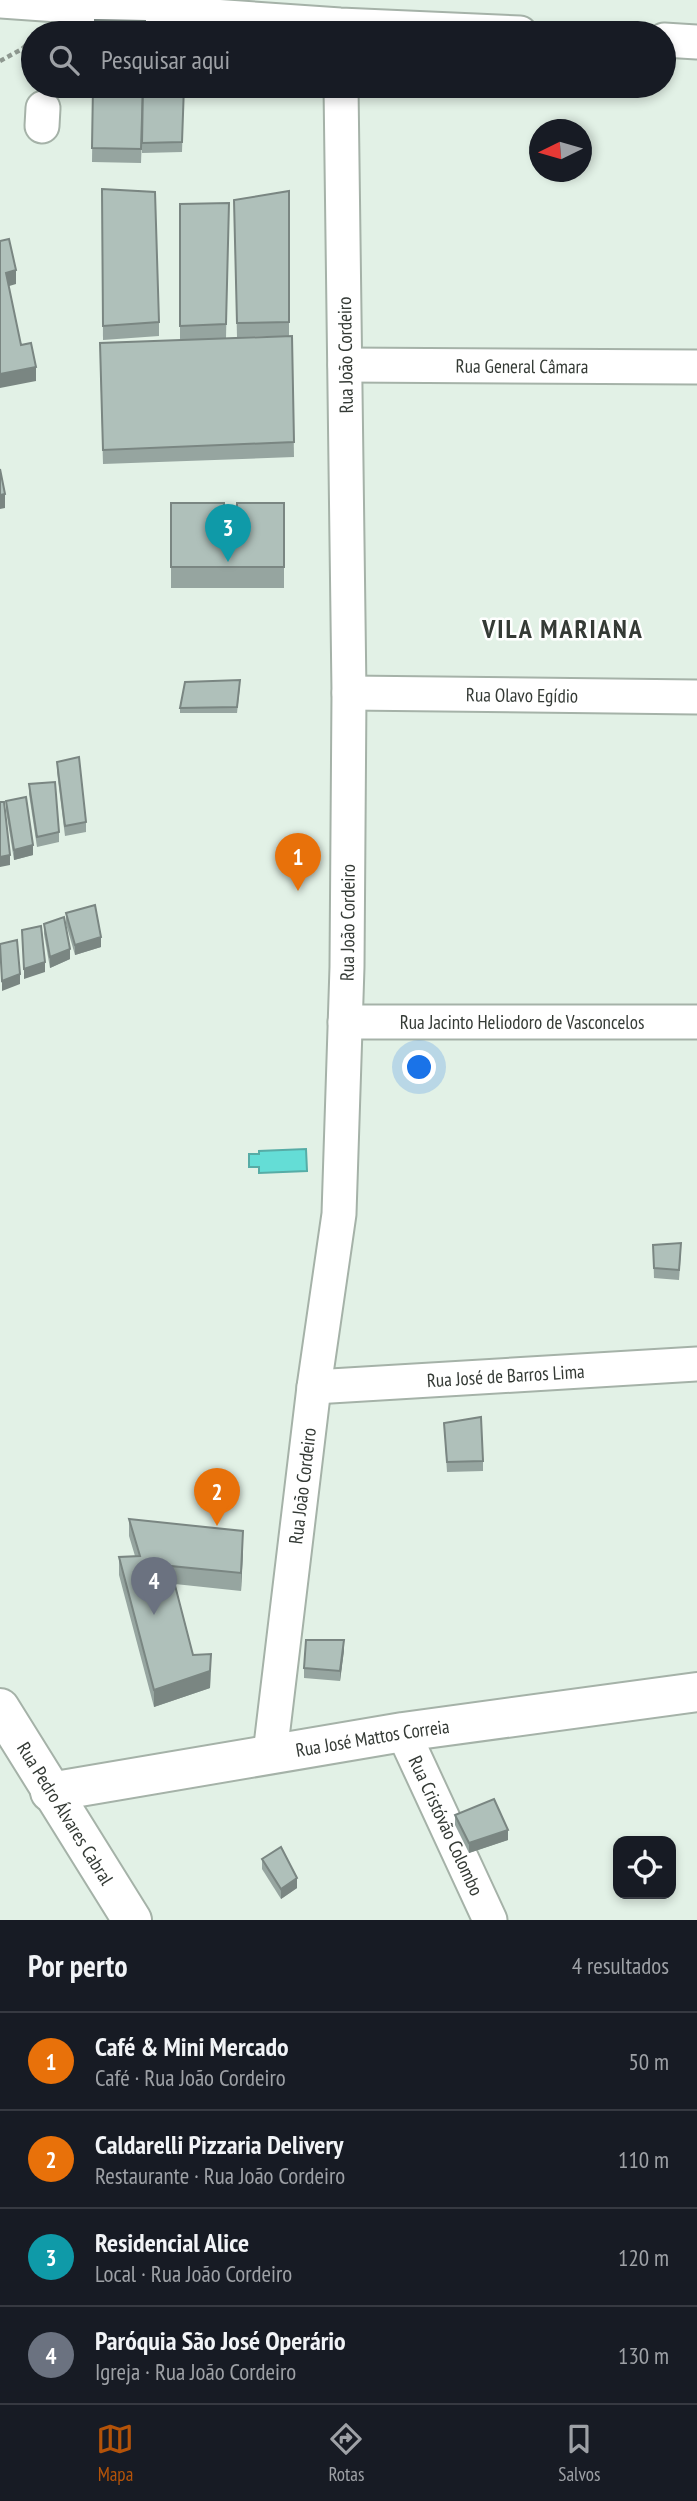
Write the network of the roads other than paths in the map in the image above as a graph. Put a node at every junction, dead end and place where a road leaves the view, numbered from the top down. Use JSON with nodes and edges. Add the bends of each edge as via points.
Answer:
{"nodes":[{"id":1,"x":0,"y":1,"type":"edge"},
{"id":2,"x":340,"y":19,"type":"edge"},
{"id":3,"x":366,"y":21,"type":"edge"},
{"id":4,"x":676,"y":41,"type":"edge"},
{"id":5,"x":697,"y":42,"type":"edge"},
{"id":6,"x":341,"y":98,"type":"edge"},
{"id":7,"x":345,"y":365,"type":"junction"},
{"id":8,"x":697,"y":368,"type":"edge"},
{"id":9,"x":349,"y":694,"type":"junction"},
{"id":10,"x":697,"y":697,"type":"edge"},
{"id":11,"x":345,"y":1022,"type":"junction"},
{"id":12,"x":697,"y":1022,"type":"edge"},
{"id":13,"x":697,"y":1364,"type":"edge"},
{"id":14,"x":314,"y":1387,"type":"junction"},
{"id":15,"x":697,"y":1692,"type":"edge"},
{"id":16,"x":0,"y":1708,"type":"edge"},
{"id":17,"x":403,"y":1732,"type":"junction"},
{"id":18,"x":270,"y":1755,"type":"junction"},
{"id":19,"x":50,"y":1792,"type":"junction"},
{"id":20,"x":132,"y":1920,"type":"edge"},
{"id":21,"x":490,"y":1920,"type":"edge"}],
"edges":[{"from":1,"to":2,"type":"street"},
{"from":2,"to":3,"type":"street"},
{"from":4,"to":5,"type":"street"},
{"from":6,"to":7,"type":"street","name":"Rua João Cordeiro"},
{"from":7,"to":8,"type":"street","name":"Rua General Câmara"},
{"from":7,"to":9,"type":"street","name":"Rua João Cordeiro"},
{"from":9,"to":10,"type":"street","name":"Rua Olavo Egídio"},
{"from":9,"to":11,"type":"street","name":"Rua João Cordeiro"},
{"from":11,"to":12,"type":"street","name":"Rua Jacinto Heliodoro de Vasconcelos"},
{"from":11,"to":14,"type":"street","name":"Rua João Cordeiro","via":[[338,1214]]},
{"from":13,"to":14,"type":"street","name":"Rua José de Barros Lima"},
{"from":14,"to":18,"type":"street","name":"Rua João Cordeiro"},
{"from":15,"to":17,"type":"street","name":"Rua José Mattos Correia"},
{"from":16,"to":19,"type":"street","name":"Rua Pedro Álvares Cabral"},
{"from":17,"to":18,"type":"street","name":"Rua José Mattos Correia"},
{"from":17,"to":21,"type":"street","name":"Rua Cristóvão Colombo"},
{"from":18,"to":19,"type":"street","name":"Rua José Mattos Correia"},
{"from":19,"to":20,"type":"street","name":"Rua Pedro Álvares Cabral"}]}
